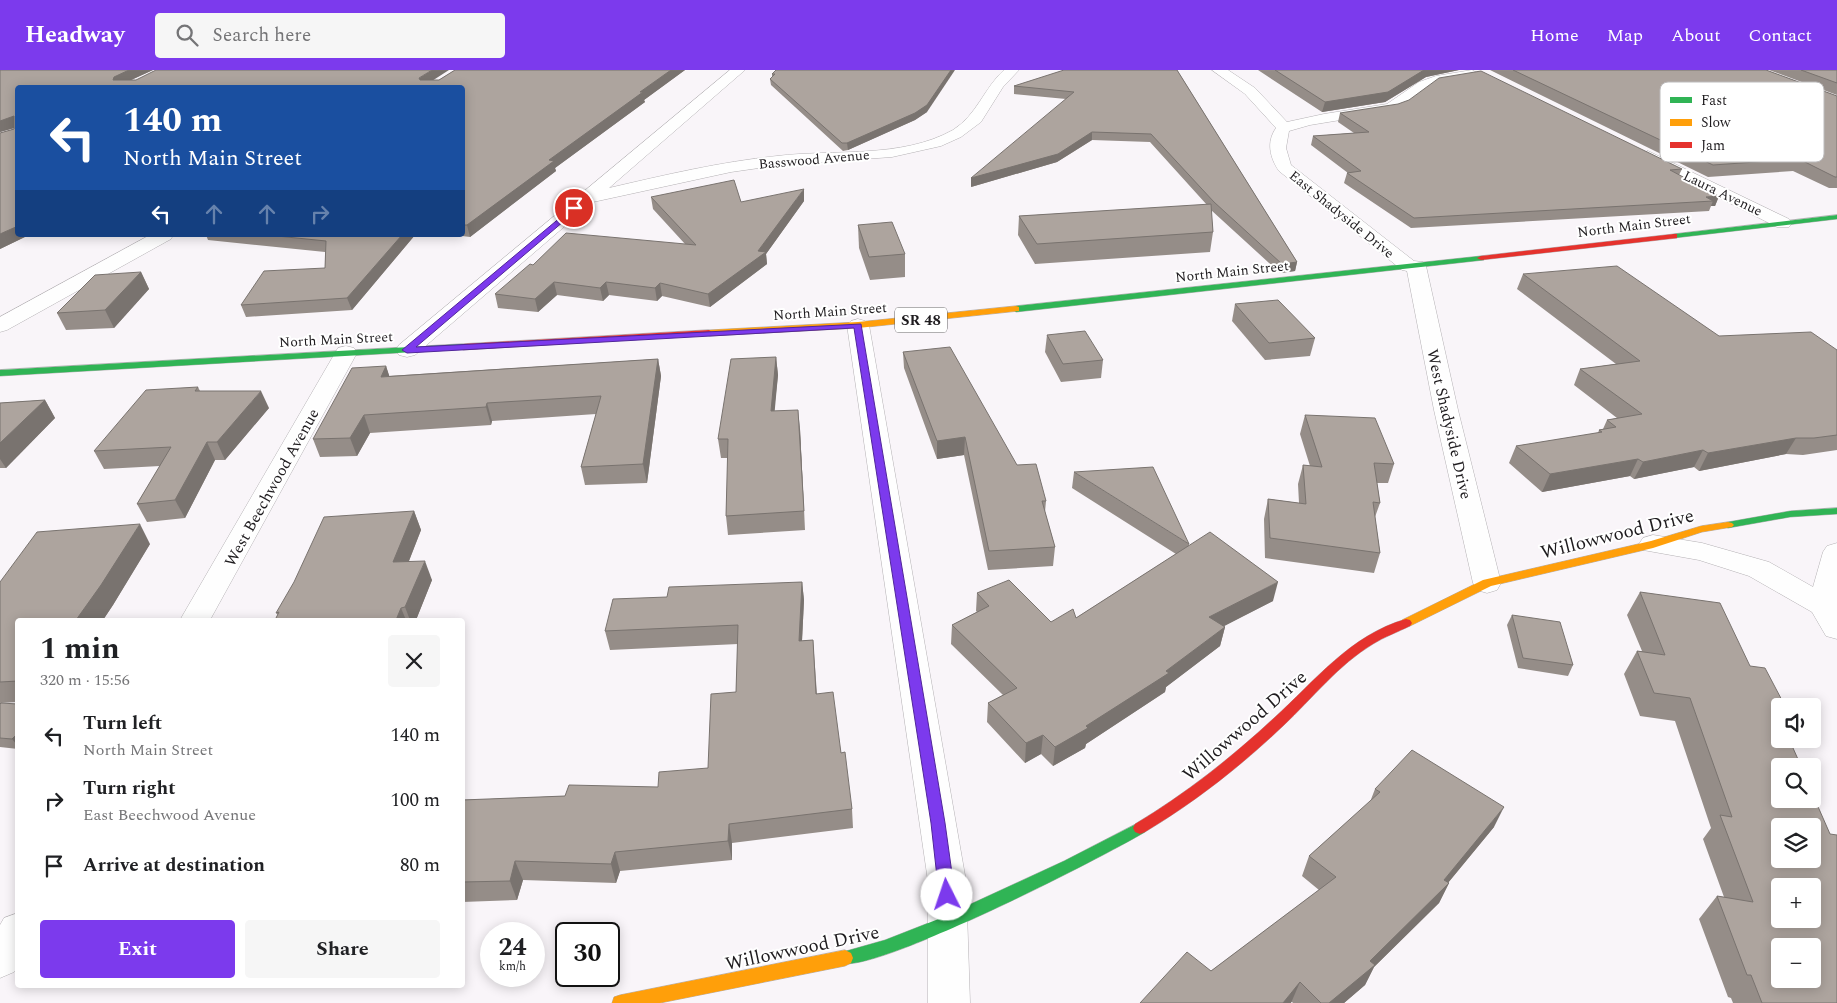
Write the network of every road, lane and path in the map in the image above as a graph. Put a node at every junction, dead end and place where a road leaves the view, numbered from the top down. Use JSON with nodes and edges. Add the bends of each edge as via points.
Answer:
{"nodes":[{"id":1,"x":738,"y":70,"type":"edge"},
{"id":2,"x":1012,"y":70,"type":"edge"},
{"id":3,"x":1219,"y":70,"type":"edge"},
{"id":4,"x":1482,"y":73,"type":"edge"},
{"id":5,"x":1284,"y":128,"type":"junction"},
{"id":6,"x":1636,"y":149,"type":"edge"},
{"id":7,"x":1660,"y":161,"type":"edge"},
{"id":8,"x":1662,"y":162,"type":"edge"},
{"id":9,"x":586,"y":198,"type":"junction"},
{"id":10,"x":1837,"y":217,"type":"edge"},
{"id":11,"x":1783,"y":223,"type":"junction"},
{"id":12,"x":160,"y":237,"type":"edge"},
{"id":13,"x":1412,"y":266,"type":"junction"},
{"id":14,"x":858,"y":325,"type":"junction"},
{"id":15,"x":0,"y":326,"type":"edge"},
{"id":16,"x":407,"y":350,"type":"junction"},
{"id":17,"x":346,"y":353,"type":"junction"},
{"id":18,"x":0,"y":373,"type":"edge"},
{"id":19,"x":1837,"y":511,"type":"edge"},
{"id":20,"x":1653,"y":544,"type":"junction"},
{"id":21,"x":1837,"y":552,"type":"edge"},
{"id":22,"x":1487,"y":583,"type":"junction"},
{"id":23,"x":1830,"y":617,"type":"edge"},
{"id":24,"x":196,"y":618,"type":"edge"},
{"id":25,"x":947,"y":923,"type":"junction"},
{"id":26,"x":15,"y":936,"type":"edge"},
{"id":27,"x":0,"y":959,"type":"edge"},
{"id":28,"x":620,"y":1003,"type":"edge"},
{"id":29,"x":949,"y":1003,"type":"edge"}],
"edges":[{"from":1,"to":9,"type":"street"},
{"from":2,"to":9,"type":"street","name":"Basswood Avenue","via":[[974,123],[922,146],[779,160]]},
{"from":3,"to":5,"type":"street","via":[[1250,91]]},
{"from":4,"to":5,"type":"street","via":[[1426,84],[1409,99],[1391,108],[1342,114]]},
{"from":5,"to":13,"type":"street","name":"East Shadyside Drive","via":[[1278,139],[1280,161],[1285,168]]},
{"from":6,"to":7,"type":"street","name":"Laura Avenue"},
{"from":8,"to":11,"type":"street","name":"Laura Avenue"},
{"from":9,"to":16,"type":"street"},
{"from":10,"to":11,"type":"main road","name":"North Main Street","number":"SR 48"},
{"from":11,"to":13,"type":"main road","name":"North Main Street","number":"SR 48"},
{"from":12,"to":15,"type":"street"},
{"from":13,"to":14,"type":"main road","name":"North Main Street","number":"SR 48"},
{"from":13,"to":22,"type":"street","name":"West Shadyside Drive"},
{"from":14,"to":16,"type":"main road","name":"North Main Street","number":"SR 48"},
{"from":14,"to":25,"type":"street","via":[[947,880]]},
{"from":16,"to":17,"type":"main road","name":"North Main Street","number":"SR 48"},
{"from":17,"to":18,"type":"main road","name":"North Main Street","number":"SR 48"},
{"from":17,"to":24,"type":"street","name":"West Beechwood Avenue"},
{"from":19,"to":20,"type":"main road","name":"Willowwood Drive","via":[[1790,514],[1700,530]]},
{"from":20,"to":22,"type":"main road","name":"Willowwood Drive"},
{"from":20,"to":23,"type":"street","via":[[1702,552],[1759,570]]},
{"from":21,"to":23,"type":"street"},
{"from":22,"to":25,"type":"main road","name":"Willowwood Drive","via":[[1368,641],[1333,669],[1215,779],[1167,813],[1101,851]]},
{"from":25,"to":28,"type":"main road","name":"Willowwood Drive","via":[[875,952]]},
{"from":25,"to":29,"type":"street"},
{"from":26,"to":27,"type":"street"}]}
